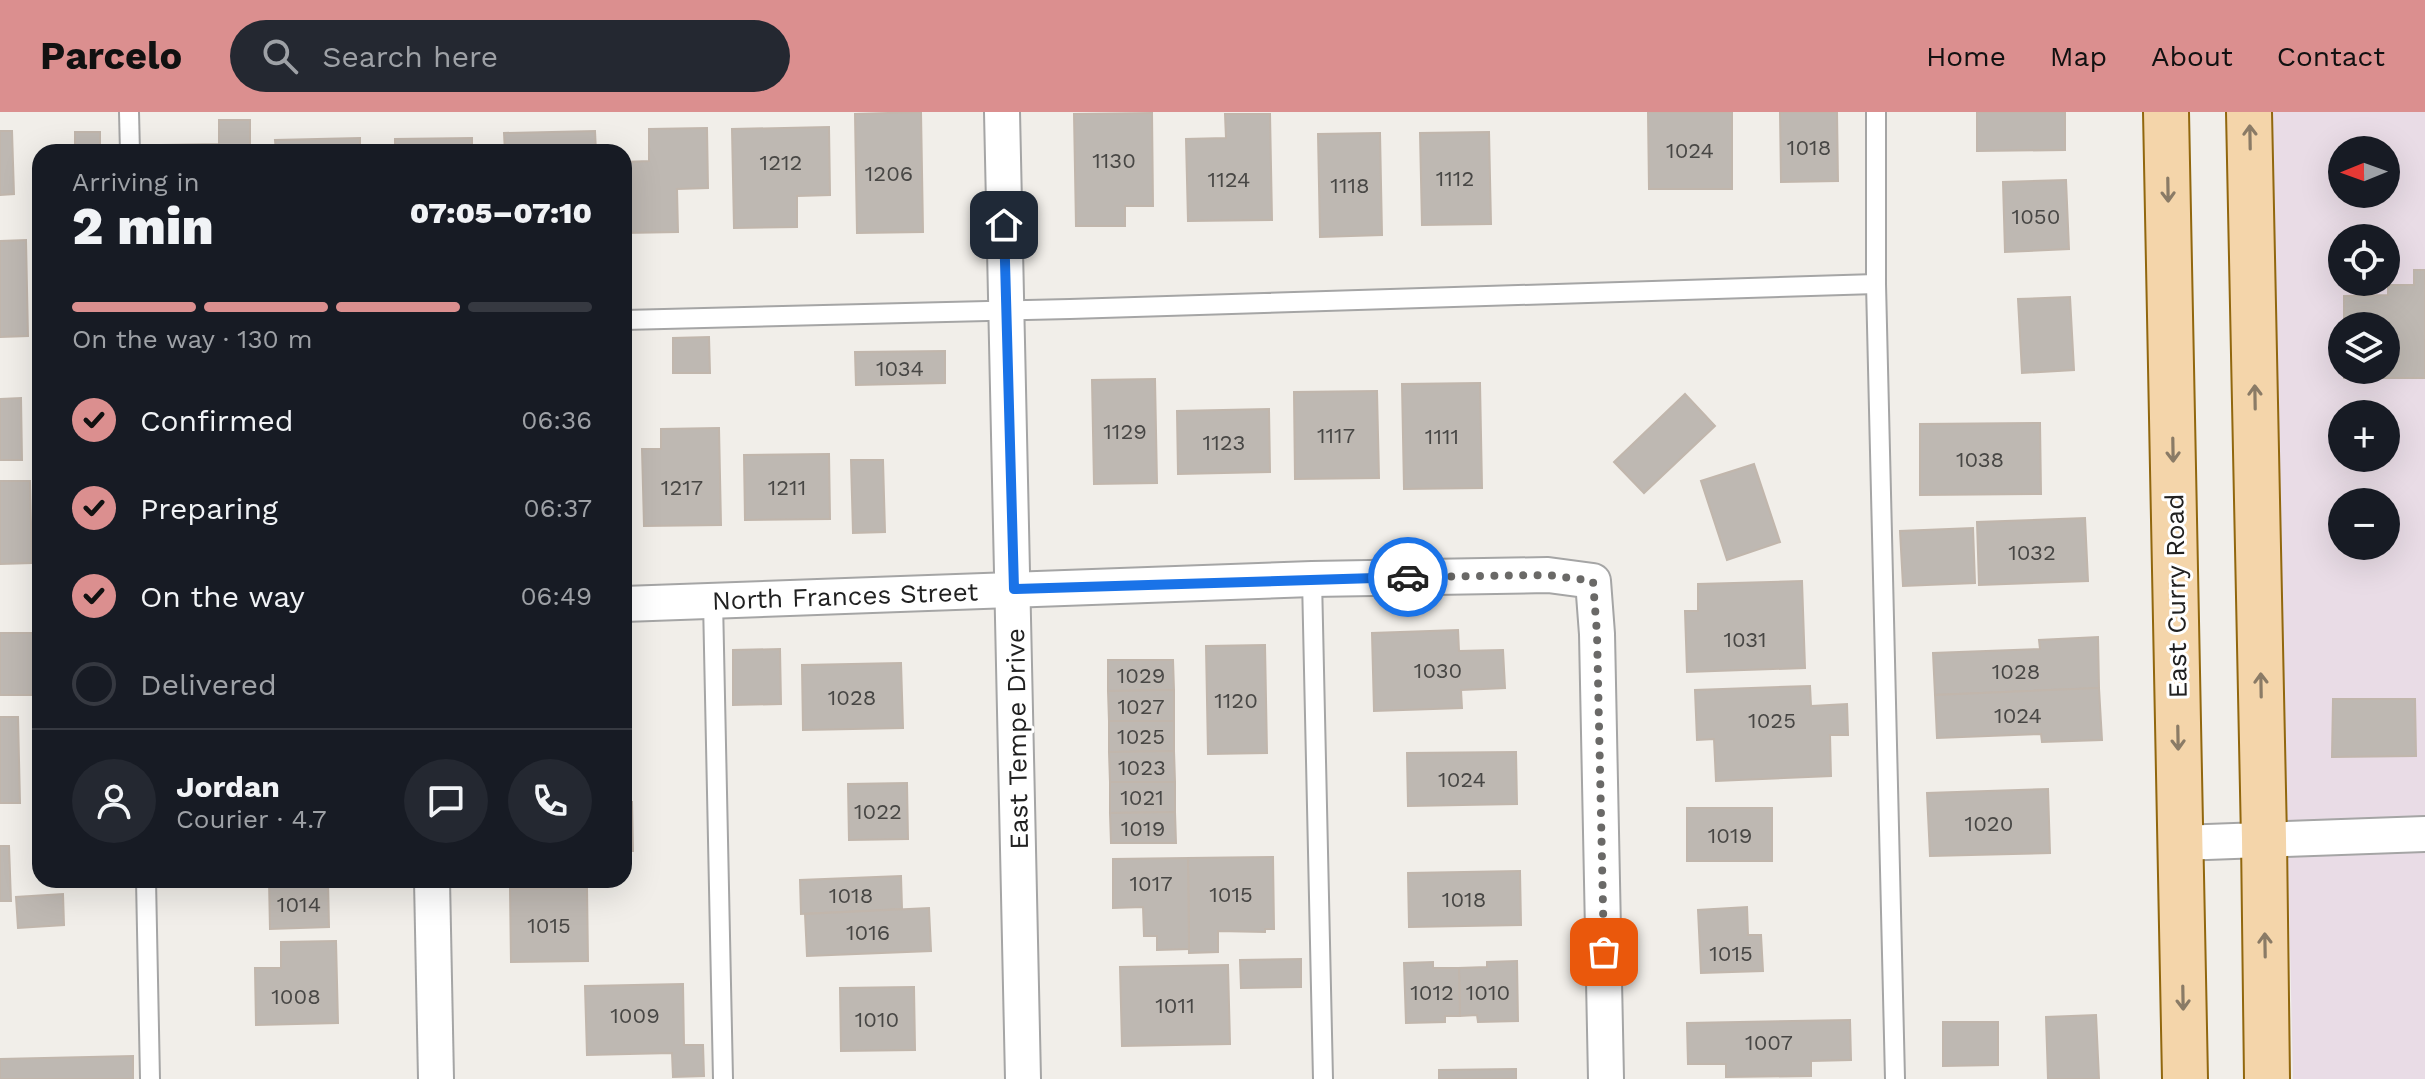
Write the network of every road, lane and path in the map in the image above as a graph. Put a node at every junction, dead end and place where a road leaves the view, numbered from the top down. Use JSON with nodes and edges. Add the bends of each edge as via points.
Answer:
{"nodes":[{"id":1,"x":129,"y":112,"type":"edge"},
{"id":2,"x":1002,"y":112,"type":"edge"},
{"id":3,"x":1876,"y":112,"type":"edge"},
{"id":4,"x":2166,"y":112,"type":"edge"},
{"id":5,"x":2249,"y":112,"type":"edge"},
{"id":6,"x":130,"y":144,"type":"edge"},
{"id":7,"x":1876,"y":284,"type":"junction"},
{"id":8,"x":1006,"y":310,"type":"junction"},
{"id":9,"x":632,"y":320,"type":"edge"},
{"id":10,"x":1312,"y":579,"type":"junction"},
{"id":11,"x":1014,"y":589,"type":"junction"},
{"id":12,"x":713,"y":601,"type":"junction"},
{"id":13,"x":632,"y":604,"type":"edge"},
{"id":14,"x":2425,"y":834,"type":"edge"},
{"id":15,"x":2264,"y":839,"type":"junction"},
{"id":16,"x":2180,"y":843,"type":"junction"},
{"id":17,"x":146,"y":888,"type":"edge"},
{"id":18,"x":432,"y":888,"type":"edge"},
{"id":19,"x":150,"y":1079,"type":"edge"},
{"id":20,"x":436,"y":1079,"type":"edge"},
{"id":21,"x":723,"y":1079,"type":"edge"},
{"id":22,"x":1023,"y":1079,"type":"edge"},
{"id":23,"x":1323,"y":1079,"type":"edge"},
{"id":24,"x":1606,"y":1079,"type":"edge"},
{"id":25,"x":1895,"y":1079,"type":"edge"},
{"id":26,"x":2185,"y":1079,"type":"edge"},
{"id":27,"x":2267,"y":1079,"type":"edge"}],
"edges":[{"from":1,"to":6,"type":"lane"},
{"from":2,"to":8,"type":"street","name":"East Tempe Drive"},
{"from":3,"to":7,"type":"lane"},
{"from":4,"to":16,"type":"main road","name":"East Curry Road","one_way":true},
{"from":15,"to":5,"type":"main road","one_way":true},
{"from":7,"to":8,"type":"lane"},
{"from":7,"to":25,"type":"lane"},
{"from":8,"to":9,"type":"lane"},
{"from":8,"to":11,"type":"street","name":"East Tempe Drive"},
{"from":10,"to":11,"type":"street","name":"North Frances Street"},
{"from":10,"to":23,"type":"lane"},
{"from":10,"to":24,"type":"street","name":"North Frances Street","via":[[1548,575],[1593,581]]},
{"from":11,"to":12,"type":"street","name":"North Frances Street"},
{"from":11,"to":22,"type":"street","name":"East Tempe Drive"},
{"from":12,"to":13,"type":"street","name":"North Frances Street"},
{"from":12,"to":21,"type":"lane"},
{"from":14,"to":15,"type":"street"},
{"from":15,"to":16,"type":"street"},
{"from":27,"to":15,"type":"main road","one_way":true},
{"from":16,"to":26,"type":"main road","name":"East Curry Road","one_way":true},
{"from":17,"to":19,"type":"lane"},
{"from":18,"to":20,"type":"street"}]}
